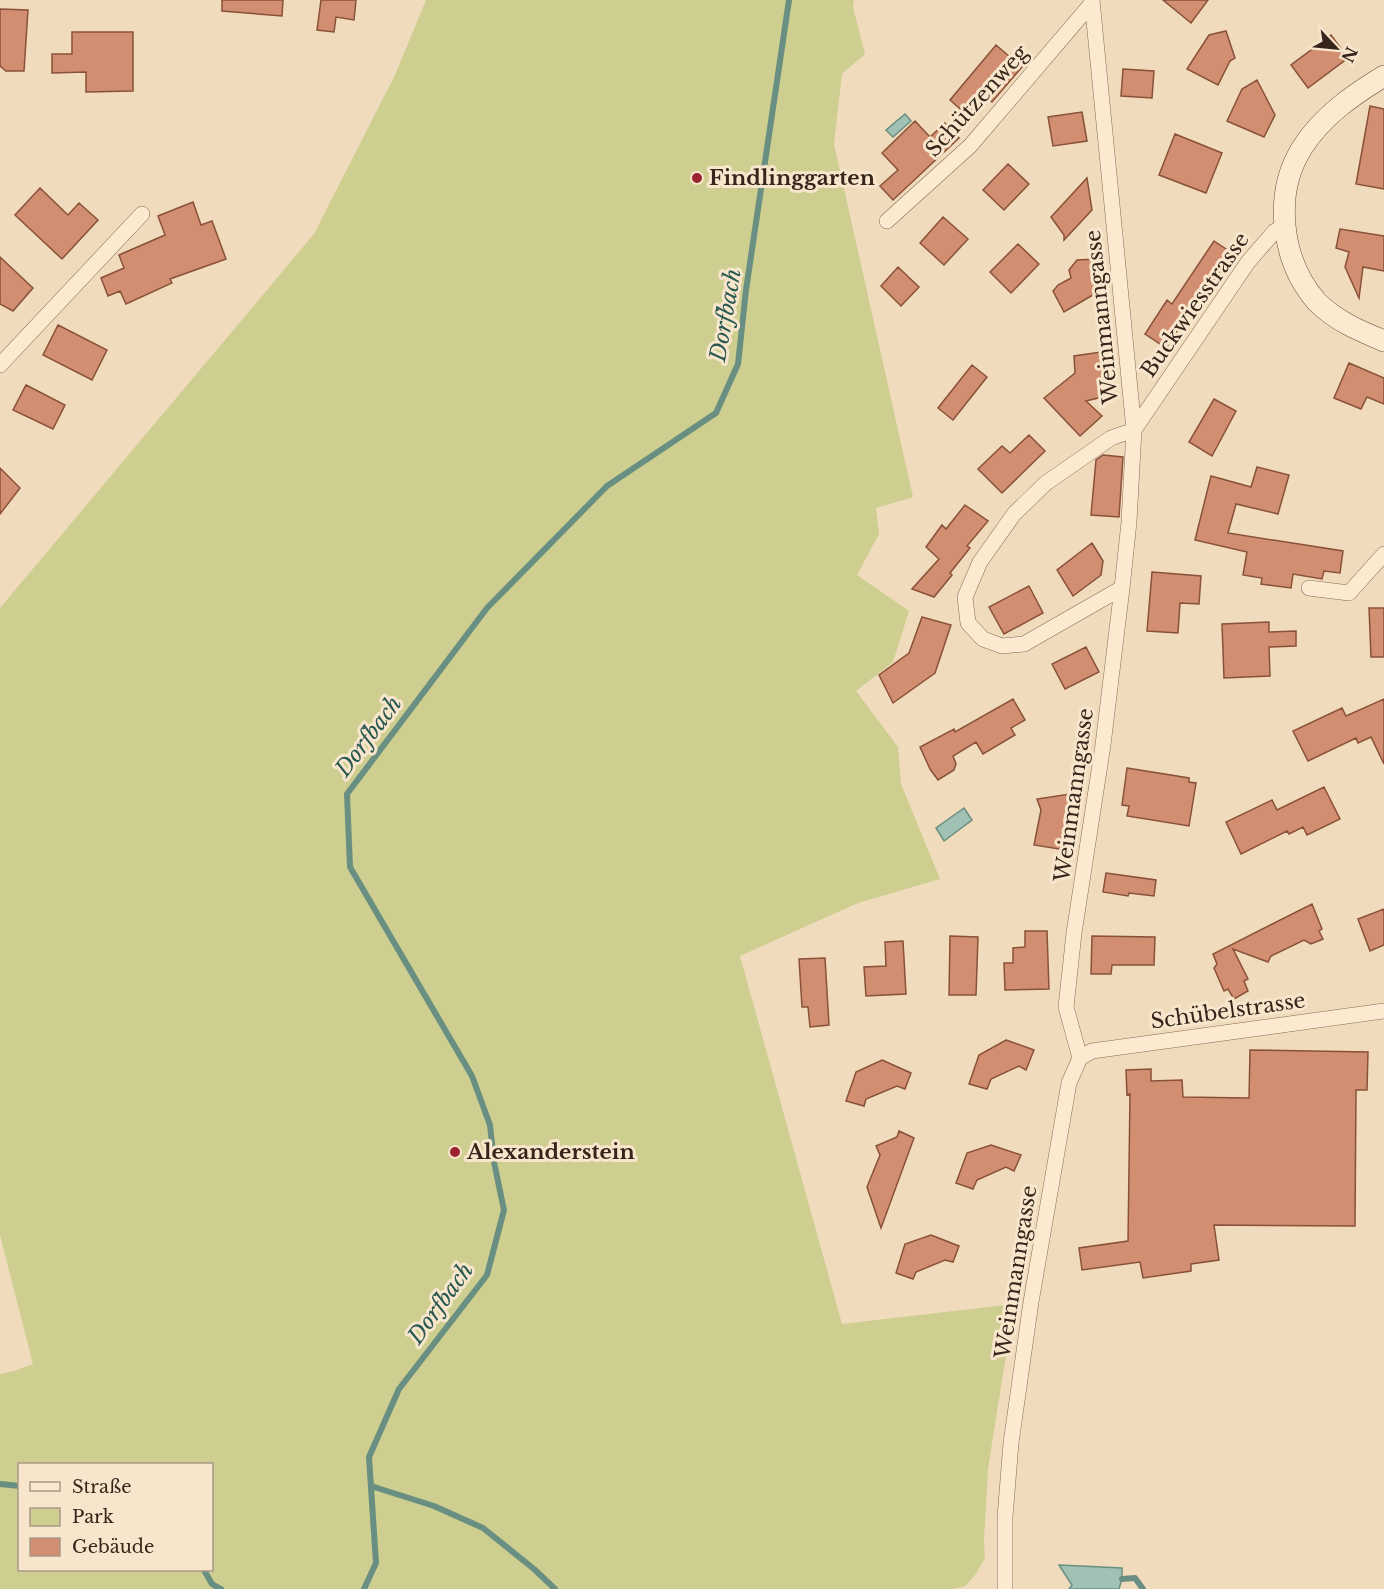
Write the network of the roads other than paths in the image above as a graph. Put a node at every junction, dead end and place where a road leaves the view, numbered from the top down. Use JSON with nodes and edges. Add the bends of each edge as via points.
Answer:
{"nodes":[{"id":1,"x":1092,"y":2,"type":"edge"},
{"id":2,"x":1384,"y":75,"type":"edge"},
{"id":3,"x":142,"y":214,"type":"dead end"},
{"id":4,"x":887,"y":221,"type":"dead end"},
{"id":5,"x":1284,"y":226,"type":"junction"},
{"id":6,"x":1384,"y":341,"type":"edge"},
{"id":7,"x":0,"y":365,"type":"edge"},
{"id":8,"x":1134,"y":430,"type":"junction"},
{"id":9,"x":1384,"y":554,"type":"edge"},
{"id":10,"x":1122,"y":588,"type":"junction"},
{"id":11,"x":1309,"y":588,"type":"dead end"},
{"id":12,"x":1384,"y":1011,"type":"edge"},
{"id":13,"x":1080,"y":1058,"type":"junction"},
{"id":14,"x":1005,"y":1589,"type":"edge"}],
"edges":[{"from":1,"to":4,"type":"street","name":"Schützenweg","via":[[970,146]]},
{"from":1,"to":8,"type":"street","name":"Weinmanngasse"},
{"from":2,"to":5,"type":"main road","via":[[1333,111],[1302,148],[1284,199]]},
{"from":3,"to":7,"type":"street"},
{"from":5,"to":6,"type":"main road","via":[[1294,264],[1318,302],[1346,325]]},
{"from":5,"to":8,"type":"street","name":"Buckwiesstrasse","via":[[1248,262]]},
{"from":8,"to":10,"type":"street","name":"Weinmanngasse"},
{"from":8,"to":10,"type":"street","via":[[1112,438],[1046,483],[1014,514],[980,562],[965,597],[968,623],[983,639],[1002,646],[1024,644]]},
{"from":9,"to":11,"type":"street","via":[[1348,593]]},
{"from":10,"to":13,"type":"street","name":"Weinmanngasse","via":[[1066,1007]]},
{"from":12,"to":13,"type":"street","name":"Schübelstrasse","via":[[1092,1052]]},
{"from":13,"to":14,"type":"street","name":"Weinmanngasse","via":[[1069,1083],[1029,1313],[1009,1466]]}]}
